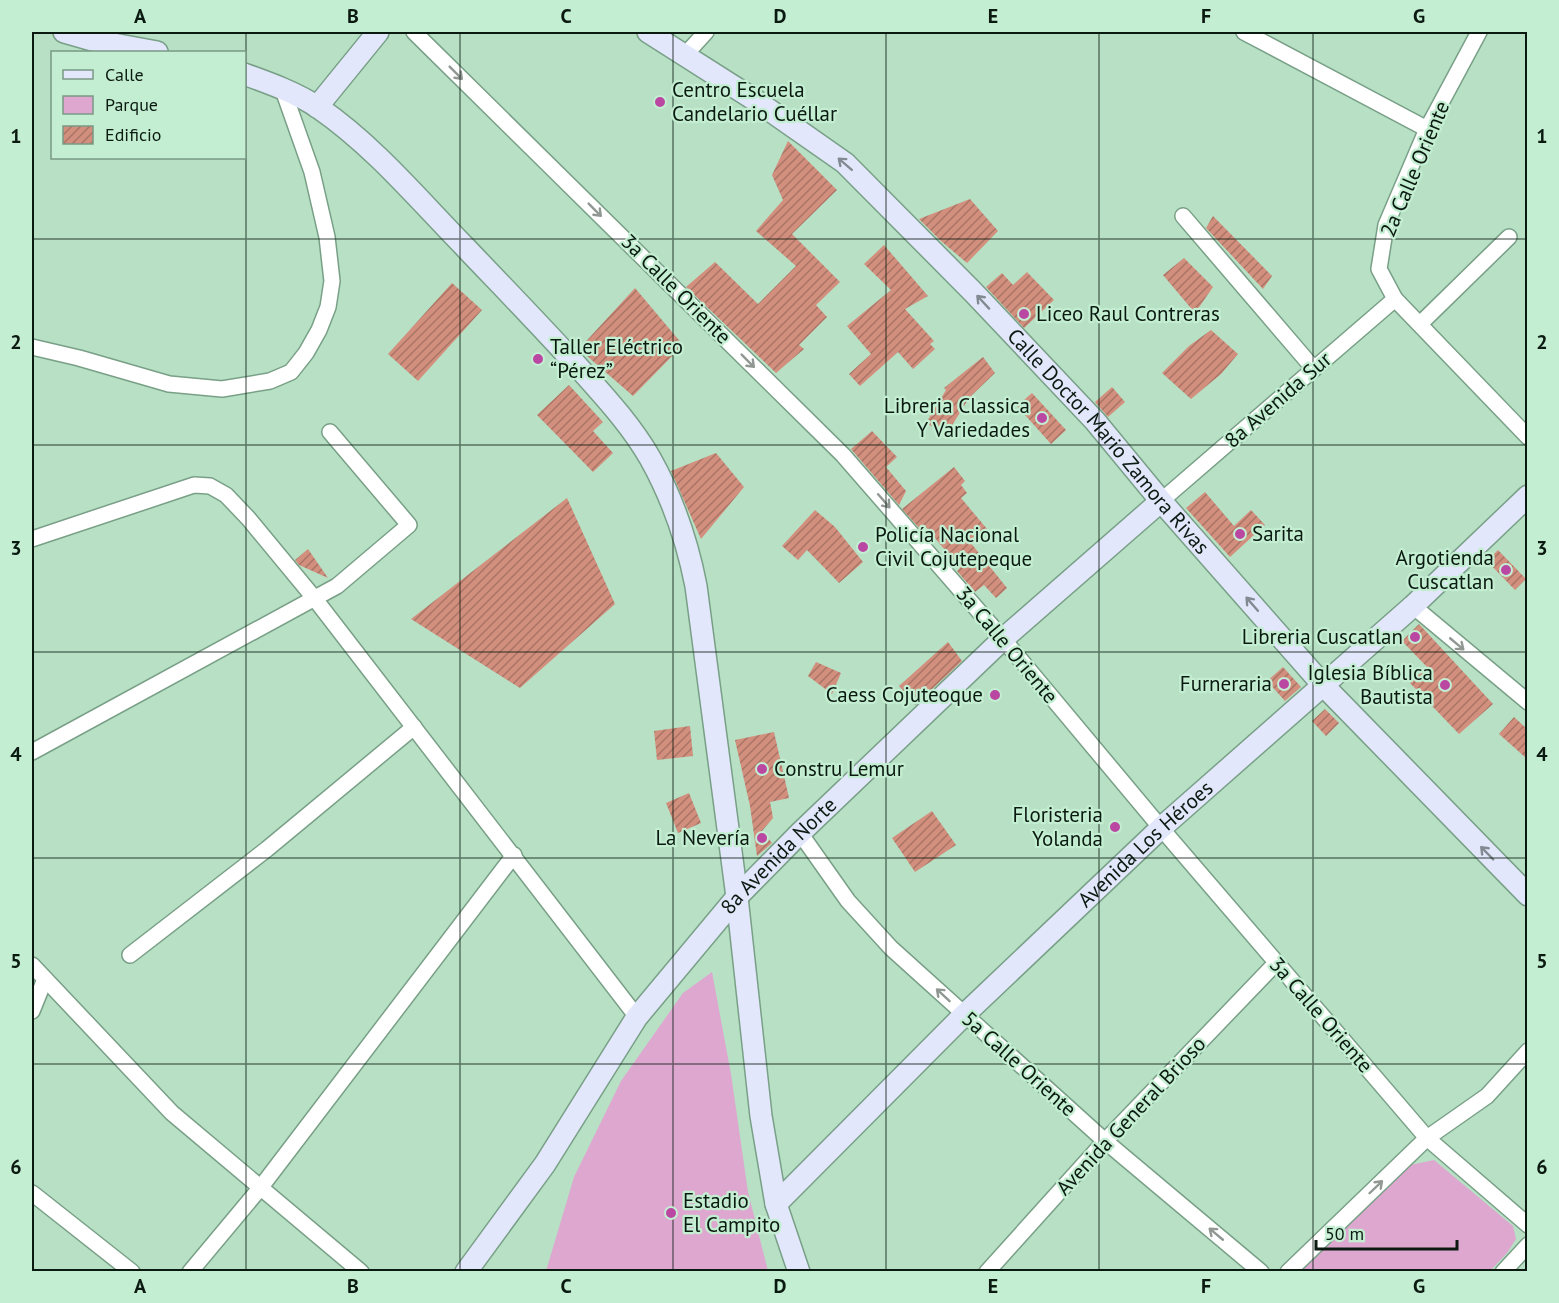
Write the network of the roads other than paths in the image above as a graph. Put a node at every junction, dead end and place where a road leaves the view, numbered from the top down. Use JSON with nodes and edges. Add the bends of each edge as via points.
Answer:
{"nodes":[{"id":1,"x":64,"y":32,"type":"edge"},
{"id":2,"x":378,"y":32,"type":"edge"},
{"id":3,"x":414,"y":32,"type":"edge"},
{"id":4,"x":648,"y":32,"type":"edge"},
{"id":5,"x":706,"y":32,"type":"edge"},
{"id":6,"x":1244,"y":32,"type":"edge"},
{"id":7,"x":1479,"y":32,"type":"edge"},
{"id":8,"x":152,"y":51,"type":"edge"},
{"id":9,"x":685,"y":55,"type":"junction"},
{"id":10,"x":246,"y":75,"type":"edge"},
{"id":11,"x":283,"y":90,"type":"junction"},
{"id":12,"x":317,"y":107,"type":"junction"},
{"id":13,"x":1427,"y":129,"type":"junction"},
{"id":14,"x":1183,"y":216,"type":"dead end"},
{"id":15,"x":1509,"y":237,"type":"dead end"},
{"id":16,"x":1395,"y":299,"type":"junction"},
{"id":17,"x":1419,"y":324,"type":"junction"},
{"id":18,"x":32,"y":347,"type":"edge"},
{"id":19,"x":1314,"y":369,"type":"junction"},
{"id":20,"x":330,"y":432,"type":"dead end"},
{"id":21,"x":1527,"y":436,"type":"edge"},
{"id":22,"x":1527,"y":496,"type":"edge"},
{"id":23,"x":1161,"y":501,"type":"junction"},
{"id":24,"x":32,"y":539,"type":"edge"},
{"id":25,"x":315,"y":599,"type":"junction"},
{"id":26,"x":1413,"y":606,"type":"junction"},
{"id":27,"x":1003,"y":639,"type":"junction"},
{"id":28,"x":1323,"y":685,"type":"junction"},
{"id":29,"x":1527,"y":702,"type":"edge"},
{"id":30,"x":414,"y":727,"type":"junction"},
{"id":31,"x":32,"y":752,"type":"edge"},
{"id":32,"x":1161,"y":828,"type":"junction"},
{"id":33,"x":800,"y":833,"type":"junction"},
{"id":34,"x":514,"y":855,"type":"junction"},
{"id":35,"x":1527,"y":895,"type":"edge"},
{"id":36,"x":737,"y":897,"type":"junction"},
{"id":37,"x":130,"y":955,"type":"dead end"},
{"id":38,"x":1276,"y":963,"type":"junction"},
{"id":39,"x":32,"y":965,"type":"edge"},
{"id":40,"x":45,"y":979,"type":"junction"},
{"id":41,"x":32,"y":1011,"type":"edge"},
{"id":42,"x":964,"y":1015,"type":"junction"},
{"id":43,"x":637,"y":1017,"type":"junction"},
{"id":44,"x":1527,"y":1051,"type":"edge"},
{"id":45,"x":1427,"y":1138,"type":"junction"},
{"id":46,"x":1105,"y":1141,"type":"junction"},
{"id":47,"x":261,"y":1187,"type":"junction"},
{"id":48,"x":32,"y":1193,"type":"edge"},
{"id":49,"x":776,"y":1204,"type":"junction"},
{"id":50,"x":1527,"y":1225,"type":"edge"},
{"id":51,"x":1527,"y":1245,"type":"edge"},
{"id":52,"x":132,"y":1272,"type":"edge"},
{"id":53,"x":190,"y":1272,"type":"edge"},
{"id":54,"x":360,"y":1272,"type":"edge"},
{"id":55,"x":466,"y":1272,"type":"edge"},
{"id":56,"x":799,"y":1272,"type":"edge"},
{"id":57,"x":987,"y":1272,"type":"edge"},
{"id":58,"x":1261,"y":1272,"type":"edge"},
{"id":59,"x":1288,"y":1272,"type":"edge"},
{"id":60,"x":1503,"y":1272,"type":"edge"}],
"edges":[{"from":1,"to":8,"type":"main road"},
{"from":2,"to":12,"type":"main road"},
{"from":3,"to":27,"type":"street","name":"3a Calle Oriente","one_way":true,"via":[[843,455]]},
{"from":4,"to":9,"type":"main road","name":"Calle Doctor Mario Zamora Rivas"},
{"from":5,"to":9,"type":"street"},
{"from":6,"to":13,"type":"street"},
{"from":7,"to":13,"type":"street","name":"2a Calle Oriente"},
{"from":23,"to":9,"type":"main road","name":"Calle Doctor Mario Zamora Rivas","one_way":true,"via":[[1087,413],[845,163]]},
{"from":10,"to":11,"type":"main road"},
{"from":11,"to":12,"type":"main road"},
{"from":11,"to":18,"type":"street","via":[[312,172],[332,280],[319,330],[291,372],[270,381],[222,389],[169,384]]},
{"from":12,"to":36,"type":"main road","via":[[378,158],[538,322],[616,409],[650,459],[673,504],[692,563]]},
{"from":13,"to":16,"type":"street","name":"2a Calle Oriente","via":[[1386,225],[1378,270]]},
{"from":14,"to":19,"type":"street"},
{"from":15,"to":17,"type":"street"},
{"from":16,"to":17,"type":"street","name":"2a Calle Oriente"},
{"from":16,"to":19,"type":"street","name":"8a Avenida Sur"},
{"from":17,"to":21,"type":"street","name":"2a Calle Oriente"},
{"from":19,"to":23,"type":"street","name":"8a Avenida Sur"},
{"from":20,"to":25,"type":"street","via":[[410,525],[337,586]]},
{"from":22,"to":26,"type":"main road","name":"Avenida Los Héroes"},
{"from":23,"to":27,"type":"main road","name":"8a Avenida Norte"},
{"from":28,"to":23,"type":"main road","name":"Calle Doctor Mario Zamora Rivas","one_way":true},
{"from":24,"to":25,"type":"street","via":[[194,486],[210,486],[226,495],[248,518]]},
{"from":25,"to":30,"type":"street"},
{"from":25,"to":31,"type":"street"},
{"from":26,"to":28,"type":"main road","name":"Avenida Los Héroes"},
{"from":26,"to":29,"type":"street","one_way":true},
{"from":27,"to":32,"type":"street","name":"3a Calle Oriente"},
{"from":27,"to":33,"type":"main road","name":"8a Avenida Norte"},
{"from":28,"to":32,"type":"main road","name":"Avenida Los Héroes"},
{"from":35,"to":28,"type":"main road","name":"Calle Doctor Mario Zamora Rivas","one_way":true},
{"from":30,"to":34,"type":"street"},
{"from":30,"to":37,"type":"street","via":[[267,849]]},
{"from":32,"to":38,"type":"street","name":"3a Calle Oriente"},
{"from":32,"to":42,"type":"main road","name":"Avenida Los Héroes"},
{"from":33,"to":36,"type":"main road","name":"8a Avenida Norte"},
{"from":42,"to":33,"type":"street","name":"5a Calle Oriente","one_way":true,"via":[[891,948],[848,901]]},
{"from":34,"to":43,"type":"street"},
{"from":34,"to":47,"type":"street"},
{"from":36,"to":43,"type":"main road","name":"8a Avenida Norte"},
{"from":36,"to":49,"type":"main road","via":[[761,1116]]},
{"from":38,"to":45,"type":"street","name":"3a Calle Oriente"},
{"from":38,"to":46,"type":"street","name":"Avenida General Brioso"},
{"from":39,"to":40,"type":"street"},
{"from":40,"to":41,"type":"street"},
{"from":40,"to":47,"type":"street","via":[[171,1113]]},
{"from":42,"to":46,"type":"street","name":"5a Calle Oriente"},
{"from":42,"to":49,"type":"main road","name":"Avenida Los Héroes"},
{"from":43,"to":55,"type":"main road","name":"8a Avenida Norte","via":[[545,1164]]},
{"from":44,"to":45,"type":"street","via":[[1487,1096]]},
{"from":45,"to":50,"type":"street","name":"3a Calle Oriente"},
{"from":59,"to":45,"type":"street","one_way":true},
{"from":46,"to":57,"type":"street","name":"Avenida General Brioso"},
{"from":58,"to":46,"type":"street","name":"5a Calle Oriente","one_way":true},
{"from":47,"to":53,"type":"street"},
{"from":47,"to":54,"type":"street"},
{"from":48,"to":52,"type":"street"},
{"from":49,"to":56,"type":"main road"},
{"from":51,"to":60,"type":"street"}]}
